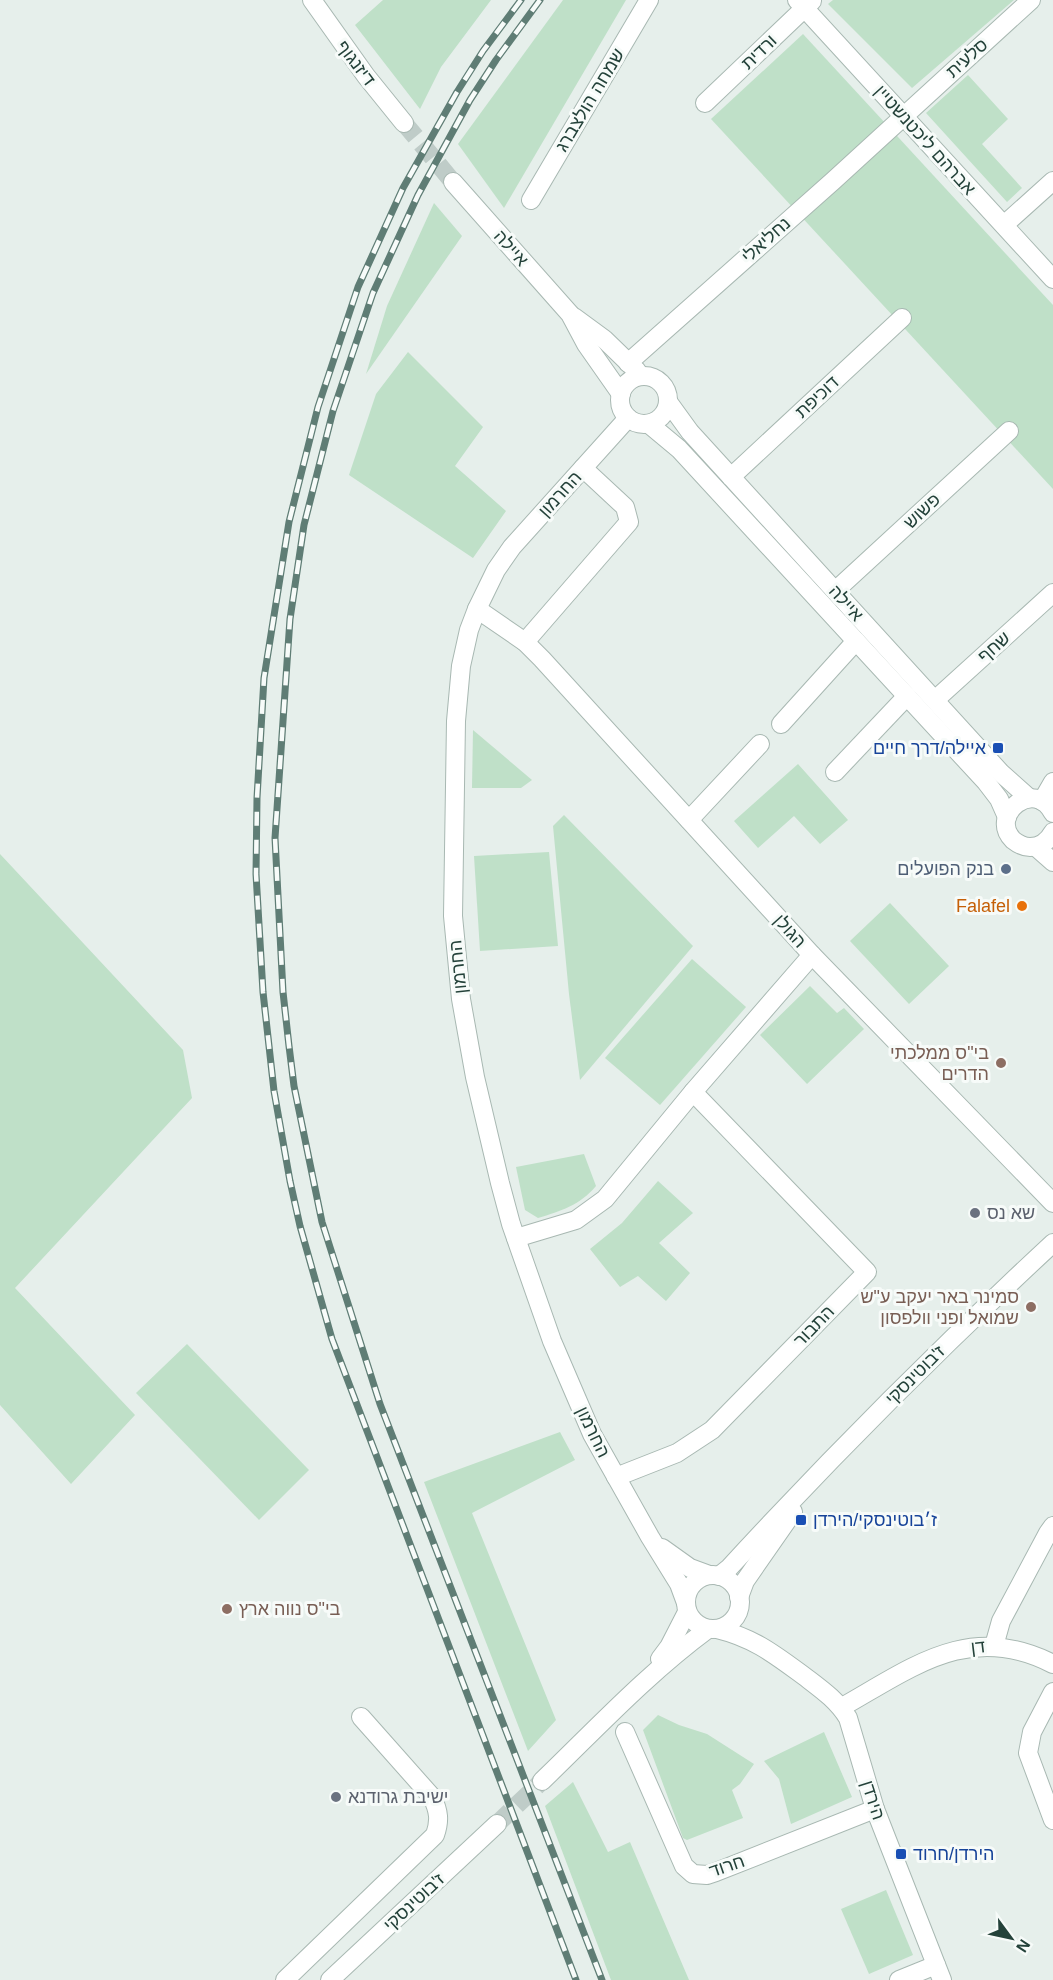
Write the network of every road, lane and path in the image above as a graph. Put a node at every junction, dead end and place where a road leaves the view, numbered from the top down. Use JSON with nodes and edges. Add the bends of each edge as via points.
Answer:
{"nodes":[{"id":1,"x":312,"y":0,"type":"edge"},
{"id":2,"x":649,"y":0,"type":"edge"},
{"id":3,"x":1031,"y":0,"type":"edge"},
{"id":4,"x":805,"y":3,"type":"edge"},
{"id":5,"x":705,"y":104,"type":"dead end"},
{"id":6,"x":904,"y":116,"type":"junction"},
{"id":7,"x":404,"y":123,"type":"tunnel mouth"},
{"id":8,"x":1053,"y":181,"type":"edge"},
{"id":9,"x":453,"y":182,"type":"tunnel mouth"},
{"id":10,"x":531,"y":200,"type":"dead end"},
{"id":11,"x":1004,"y":225,"type":"junction"},
{"id":12,"x":1053,"y":279,"type":"edge"},
{"id":13,"x":570,"y":314,"type":"junction"},
{"id":14,"x":902,"y":318,"type":"dead end"},
{"id":15,"x":628,"y":363,"type":"junction"},
{"id":16,"x":642,"y":375,"type":"junction"},
{"id":17,"x":621,"y":394,"type":"junction"},
{"id":18,"x":669,"y":403,"type":"junction"},
{"id":19,"x":628,"y":418,"type":"junction"},
{"id":20,"x":649,"y":424,"type":"junction"},
{"id":21,"x":1009,"y":431,"type":"dead end"},
{"id":22,"x":583,"y":468,"type":"junction"},
{"id":23,"x":731,"y":477,"type":"junction"},
{"id":24,"x":835,"y":591,"type":"junction"},
{"id":25,"x":1053,"y":593,"type":"edge"},
{"id":26,"x":477,"y":609,"type":"junction"},
{"id":27,"x":856,"y":641,"type":"junction"},
{"id":28,"x":525,"y":642,"type":"junction"},
{"id":29,"x":907,"y":696,"type":"junction"},
{"id":30,"x":934,"y":700,"type":"junction"},
{"id":31,"x":781,"y":724,"type":"dead end"},
{"id":32,"x":760,"y":744,"type":"dead end"},
{"id":33,"x":835,"y":772,"type":"dead end"},
{"id":34,"x":1053,"y":782,"type":"edge"},
{"id":35,"x":1041,"y":804,"type":"edge"},
{"id":36,"x":1007,"y":817,"type":"junction"},
{"id":37,"x":689,"y":819,"type":"junction"},
{"id":38,"x":1053,"y":832,"type":"edge"},
{"id":39,"x":1036,"y":847,"type":"junction"},
{"id":40,"x":1053,"y":862,"type":"edge"},
{"id":41,"x":812,"y":955,"type":"junction"},
{"id":42,"x":693,"y":1092,"type":"junction"},
{"id":43,"x":1053,"y":1203,"type":"edge"},
{"id":44,"x":516,"y":1238,"type":"junction"},
{"id":45,"x":1053,"y":1243,"type":"edge"},
{"id":46,"x":831,"y":1459,"type":"junction"},
{"id":47,"x":616,"y":1477,"type":"junction"},
{"id":48,"x":1053,"y":1526,"type":"edge"},
{"id":49,"x":650,"y":1537,"type":"junction"},
{"id":50,"x":714,"y":1576,"type":"junction"},
{"id":51,"x":739,"y":1603,"type":"junction"},
{"id":52,"x":686,"y":1607,"type":"junction"},
{"id":53,"x":712,"y":1629,"type":"junction"},
{"id":54,"x":994,"y":1646,"type":"junction"},
{"id":55,"x":768,"y":1648,"type":"junction"},
{"id":56,"x":1053,"y":1664,"type":"edge"},
{"id":57,"x":643,"y":1683,"type":"junction"},
{"id":58,"x":1053,"y":1692,"type":"edge"},
{"id":59,"x":842,"y":1707,"type":"junction"},
{"id":60,"x":361,"y":1718,"type":"dead end"},
{"id":61,"x":625,"y":1732,"type":"dead end"},
{"id":62,"x":542,"y":1781,"type":"tunnel mouth"},
{"id":63,"x":875,"y":1809,"type":"junction"},
{"id":64,"x":1053,"y":1820,"type":"edge"},
{"id":65,"x":497,"y":1824,"type":"tunnel mouth"},
{"id":66,"x":939,"y":1972,"type":"edge"},
{"id":67,"x":285,"y":1980,"type":"edge"},
{"id":68,"x":330,"y":1980,"type":"edge"},
{"id":69,"x":899,"y":1980,"type":"edge"}],
"edges":[{"from":1,"to":7,"type":"street","name":"דיזנגוף"},
{"from":2,"to":10,"type":"street","name":"שמחה הולצברג"},
{"from":3,"to":6,"type":"street","name":"סלעית"},
{"from":4,"to":5,"type":"street","name":"ורדית"},
{"from":4,"to":6,"type":"street","name":"אברהם ליכטנשטיין"},
{"from":6,"to":11,"type":"street","name":"אברהם ליכטנשטיין"},
{"from":6,"to":15,"type":"street","name":"נחליאלי"},
{"from":8,"to":11,"type":"street"},
{"from":9,"to":13,"type":"street","name":"איילה"},
{"from":11,"to":12,"type":"street","name":"אברהם ליכטנשטיין"},
{"from":13,"to":15,"type":"street","name":"איילה"},
{"from":13,"to":17,"type":"street","name":"איילה"},
{"from":14,"to":23,"type":"street","name":"דוכיפת"},
{"from":15,"to":16,"type":"street","name":"איילה"},
{"from":16,"to":17,"type":"street","via":[[628,381]]},
{"from":16,"to":18,"type":"street","via":[[661,382]]},
{"from":17,"to":19,"type":"street","via":[[621,405]]},
{"from":18,"to":20,"type":"street","via":[[662,416]]},
{"from":18,"to":23,"type":"street","name":"איילה"},
{"from":19,"to":20,"type":"street"},
{"from":19,"to":22,"type":"street","name":"החרמון"},
{"from":20,"to":27,"type":"street","name":"איילה","via":[[679,449]]},
{"from":21,"to":24,"type":"street","name":"פשוש"},
{"from":22,"to":26,"type":"street","name":"החרמון","via":[[512,547]]},
{"from":22,"to":28,"type":"street","via":[[625,507],[629,522]]},
{"from":23,"to":24,"type":"street","name":"איילה"},
{"from":24,"to":30,"type":"street","name":"איילה"},
{"from":25,"to":30,"type":"street","name":"שחף"},
{"from":26,"to":28,"type":"street","name":"הגולן"},
{"from":26,"to":44,"type":"street","name":"החרמון","via":[[461,666],[456,721],[453,916],[461,999],[475,1077]]},
{"from":27,"to":29,"type":"street","name":"איילה"},
{"from":27,"to":31,"type":"street"},
{"from":28,"to":37,"type":"street","name":"הגולן"},
{"from":29,"to":33,"type":"street"},
{"from":29,"to":36,"type":"street","name":"איילה","via":[[986,782]]},
{"from":30,"to":35,"type":"street","name":"איילה","via":[[1001,773]]},
{"from":32,"to":37,"type":"street"},
{"from":34,"to":35,"type":"street"},
{"from":35,"to":36,"type":"street","via":[[1015,804]]},
{"from":36,"to":39,"type":"street","name":"איילה","via":[[1007,828],[1015,841]]},
{"from":37,"to":41,"type":"street","name":"הגולן"},
{"from":38,"to":39,"type":"street"},
{"from":39,"to":40,"type":"street"},
{"from":41,"to":42,"type":"street","name":"הגולן"},
{"from":41,"to":43,"type":"street"},
{"from":42,"to":44,"type":"street","name":"הגולן","via":[[605,1199],[576,1220]]},
{"from":42,"to":47,"type":"street","name":"התבור","via":[[867,1272],[712,1430],[677,1453]]},
{"from":44,"to":47,"type":"street","name":"החרמון","via":[[556,1351],[592,1434]]},
{"from":45,"to":46,"type":"street","name":"ז'בוטינסקי"},
{"from":46,"to":50,"type":"street","name":"ז'בוטינסקי","via":[[729,1568]]},
{"from":46,"to":51,"type":"street","name":"ז'בוטינסקי","via":[[745,1581]]},
{"from":47,"to":49,"type":"street","name":"החרמון"},
{"from":48,"to":54,"type":"street","name":"דן","via":[[1001,1622]]},
{"from":49,"to":50,"type":"street","name":"החרמון","via":[[690,1568]]},
{"from":49,"to":52,"type":"street","name":"החרמון","via":[[679,1584]]},
{"from":50,"to":51,"type":"street","via":[[732,1583]]},
{"from":50,"to":52,"type":"street","via":[[695,1582]]},
{"from":51,"to":53,"type":"street","via":[[731,1622]]},
{"from":51,"to":55,"type":"street","name":"הירדן","via":[[749,1628]]},
{"from":52,"to":53,"type":"street","via":[[699,1626]]},
{"from":52,"to":57,"type":"street","via":[[669,1647]]},
{"from":53,"to":55,"type":"street","name":"הירדן"},
{"from":53,"to":57,"type":"street"},
{"from":54,"to":56,"type":"street","via":[[1015,1648]]},
{"from":54,"to":59,"type":"street","name":"דן","via":[[969,1647],[920,1663]]},
{"from":55,"to":59,"type":"street","name":"הירדן"},
{"from":57,"to":62,"type":"street"},
{"from":58,"to":64,"type":"street","via":[[1032,1732],[1028,1753]]},
{"from":59,"to":63,"type":"street","name":"הירדן","via":[[849,1718]]},
{"from":60,"to":67,"type":"street","via":[[432,1797],[439,1823],[435,1835]]},
{"from":61,"to":63,"type":"street","name":"חרוד","via":[[684,1866],[693,1874],[716,1872]]},
{"from":63,"to":66,"type":"street","name":"הירדן"},
{"from":65,"to":68,"type":"street","name":"ז'בוטינסקי"},
{"from":66,"to":69,"type":"street"}]}
